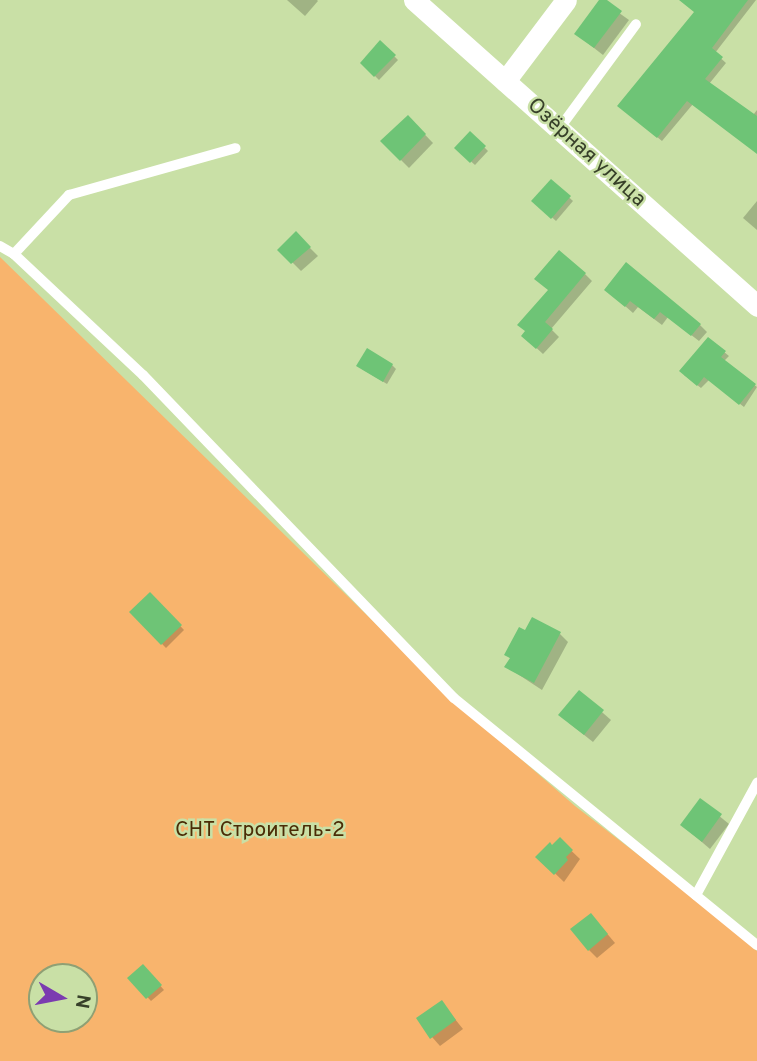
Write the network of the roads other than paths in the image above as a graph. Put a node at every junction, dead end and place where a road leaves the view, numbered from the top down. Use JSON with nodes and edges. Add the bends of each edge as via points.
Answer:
{"nodes":[{"id":1,"x":414,"y":0,"type":"edge"},
{"id":2,"x":566,"y":0,"type":"edge"},
{"id":3,"x":636,"y":24,"type":"dead end"},
{"id":4,"x":505,"y":81,"type":"junction"},
{"id":5,"x":559,"y":129,"type":"junction"},
{"id":6,"x":236,"y":148,"type":"dead end"},
{"id":7,"x":0,"y":246,"type":"edge"},
{"id":8,"x":14,"y":254,"type":"junction"},
{"id":9,"x":757,"y":306,"type":"edge"},
{"id":10,"x":757,"y":783,"type":"edge"},
{"id":11,"x":696,"y":895,"type":"junction"},
{"id":12,"x":757,"y":945,"type":"edge"}],
"edges":[{"from":1,"to":4,"type":"street","name":"Озёрная улица"},
{"from":2,"to":4,"type":"street"},
{"from":3,"to":5,"type":"lane"},
{"from":4,"to":5,"type":"street","name":"Озёрная улица"},
{"from":5,"to":9,"type":"street","name":"Озёрная улица"},
{"from":6,"to":8,"type":"lane","via":[[69,195]]},
{"from":7,"to":8,"type":"lane"},
{"from":8,"to":11,"type":"lane","via":[[143,375],[453,698]]},
{"from":10,"to":11,"type":"lane"},
{"from":11,"to":12,"type":"lane"}]}
